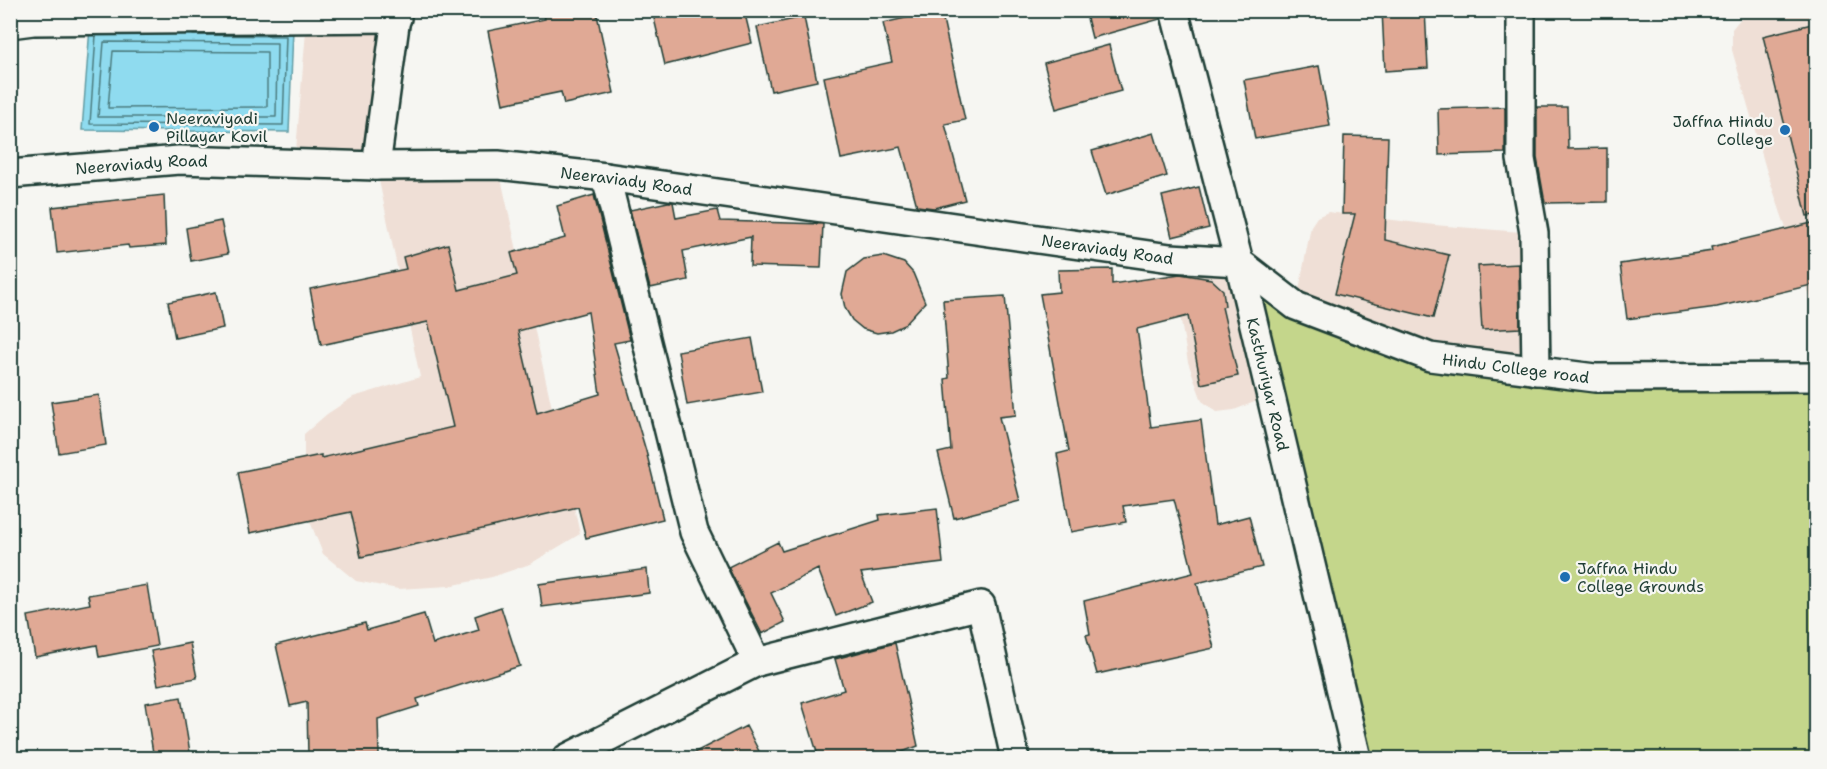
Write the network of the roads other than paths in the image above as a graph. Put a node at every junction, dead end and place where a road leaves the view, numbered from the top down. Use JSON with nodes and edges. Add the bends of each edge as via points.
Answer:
{"nodes":[{"id":1,"x":1174,"y":10,"type":"edge"},
{"id":2,"x":1521,"y":10,"type":"edge"},
{"id":3,"x":397,"y":14,"type":"edge"},
{"id":4,"x":10,"y":24,"type":"edge"},
{"id":5,"x":376,"y":166,"type":"junction"},
{"id":6,"x":10,"y":174,"type":"edge"},
{"id":7,"x":606,"y":177,"type":"junction"},
{"id":8,"x":1239,"y":262,"type":"junction"},
{"id":9,"x":1536,"y":371,"type":"junction"},
{"id":10,"x":1816,"y":377,"type":"edge"},
{"id":11,"x":757,"y":662,"type":"junction"},
{"id":12,"x":567,"y":759,"type":"edge"},
{"id":13,"x":1015,"y":759,"type":"edge"},
{"id":14,"x":1357,"y":759,"type":"edge"}],
"edges":[{"from":1,"to":8,"type":"street","name":"Kasthuriyar Road"},
{"from":2,"to":9,"type":"street","via":[[1521,159],[1534,233]]},
{"from":3,"to":4,"type":"street"},
{"from":3,"to":5,"type":"street"},
{"from":5,"to":6,"type":"street","name":"Neeraviady Road","via":[[179,160]]},
{"from":5,"to":7,"type":"street","name":"Neeraviady Road","via":[[498,165]]},
{"from":7,"to":8,"type":"street","name":"Neeraviady Road","via":[[1170,258]]},
{"from":7,"to":11,"type":"street","via":[[694,532]]},
{"from":8,"to":9,"type":"street","name":"Hindu College road","via":[[1296,306],[1430,357]]},
{"from":8,"to":14,"type":"street","name":"Kasthuriyar Road"},
{"from":9,"to":10,"type":"street","name":"Hindu College road","via":[[1595,378]]},
{"from":11,"to":12,"type":"street"},
{"from":11,"to":13,"type":"street","via":[[981,605]]}]}
